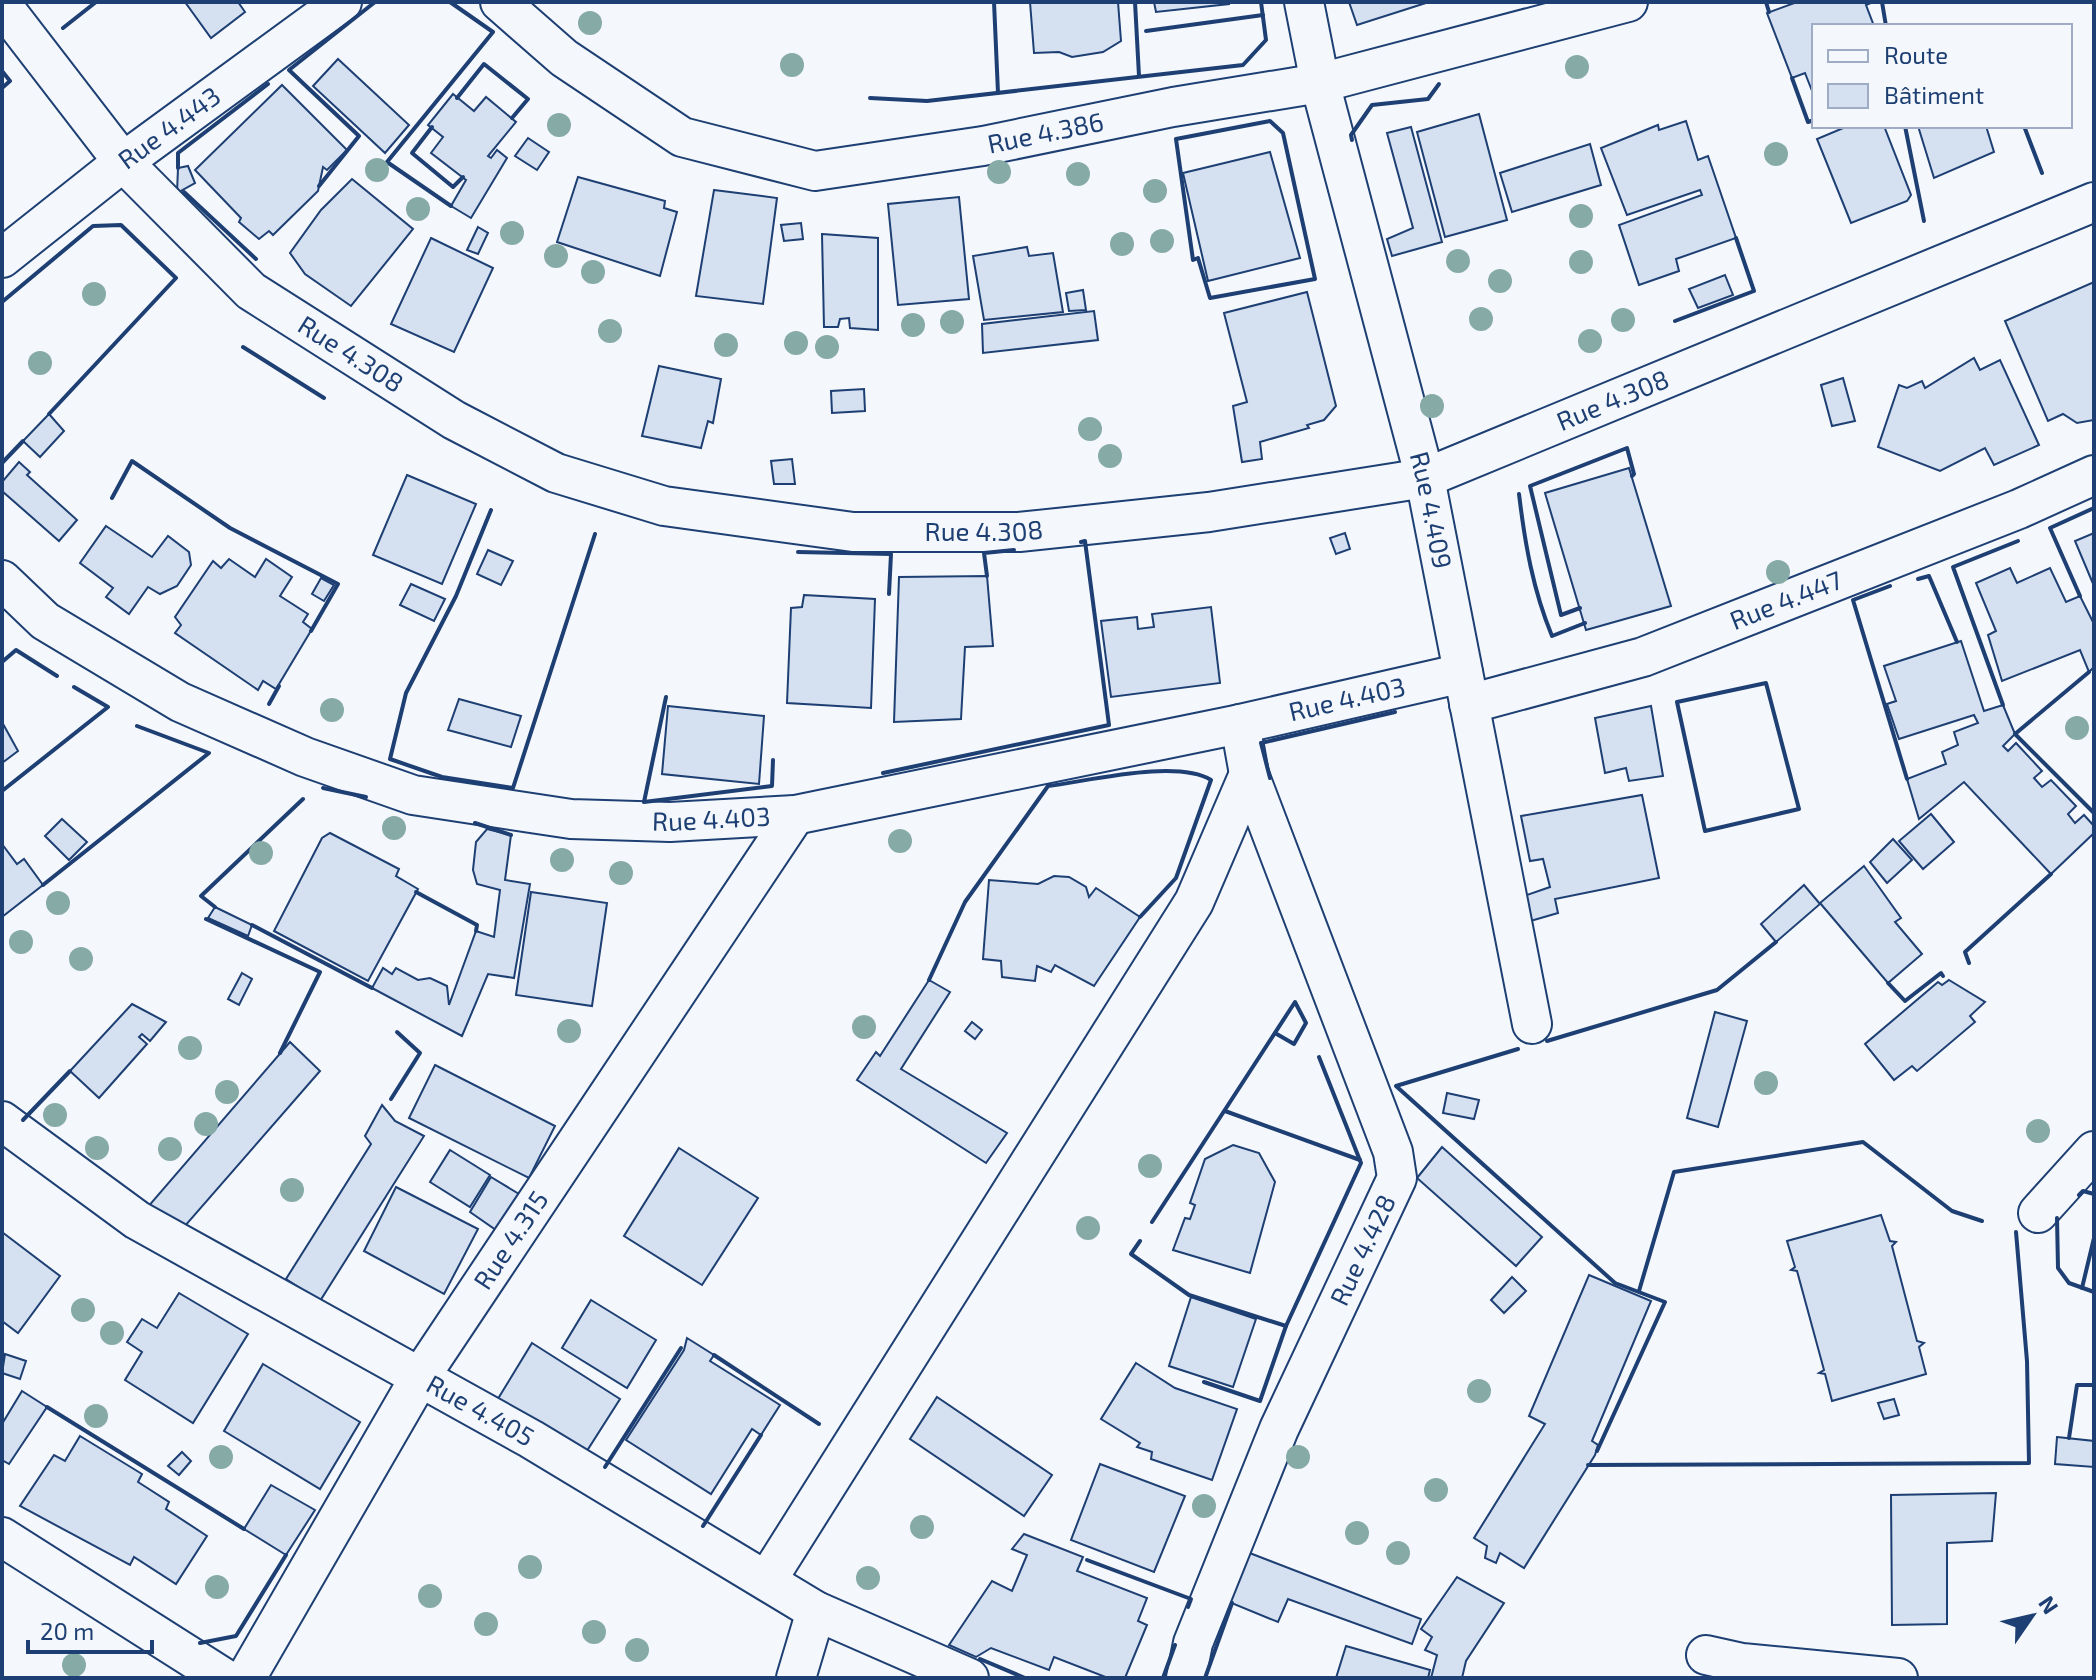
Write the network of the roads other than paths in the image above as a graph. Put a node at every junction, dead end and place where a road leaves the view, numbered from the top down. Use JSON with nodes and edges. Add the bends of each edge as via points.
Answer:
{"nodes":[{"id":1,"x":342,"y":2,"type":"edge"},
{"id":2,"x":500,"y":2,"type":"edge"},
{"id":3,"x":1304,"y":2,"type":"edge"},
{"id":4,"x":1628,"y":2,"type":"edge"},
{"id":5,"x":2,"y":5,"type":"edge"},
{"id":6,"x":1320,"y":83,"type":"junction"},
{"id":7,"x":123,"y":162,"type":"junction"},
{"id":8,"x":2094,"y":202,"type":"edge"},
{"id":9,"x":2,"y":258,"type":"edge"},
{"id":10,"x":2094,"y":475,"type":"edge"},
{"id":11,"x":1425,"y":478,"type":"junction"},
{"id":12,"x":2,"y":580,"type":"edge"},
{"id":13,"x":1466,"y":688,"type":"junction"},
{"id":14,"x":1240,"y":724,"type":"junction"},
{"id":15,"x":1249,"y":774,"type":"junction"},
{"id":16,"x":795,"y":815,"type":"junction"},
{"id":17,"x":1532,"y":1024,"type":"dead end"},
{"id":18,"x":2,"y":1121,"type":"edge"},
{"id":19,"x":2094,"y":1151,"type":"edge"},
{"id":20,"x":2038,"y":1213,"type":"dead end"},
{"id":21,"x":420,"y":1377,"type":"junction"},
{"id":22,"x":2,"y":1537,"type":"edge"},
{"id":23,"x":767,"y":1580,"type":"junction"},
{"id":24,"x":816,"y":1611,"type":"junction"},
{"id":25,"x":1706,"y":1655,"type":"dead end"},
{"id":26,"x":1740,"y":1671,"type":"edge"},
{"id":27,"x":224,"y":1678,"type":"edge"},
{"id":28,"x":246,"y":1678,"type":"edge"},
{"id":29,"x":796,"y":1678,"type":"edge"},
{"id":30,"x":969,"y":1678,"type":"edge"},
{"id":31,"x":1186,"y":1678,"type":"edge"},
{"id":32,"x":1898,"y":1678,"type":"edge"}],
"edges":[{"from":1,"to":7,"type":"street","name":"Rue 4.443"},
{"from":2,"to":6,"type":"street","name":"Rue 4.386","via":[[564,58],[682,137],[815,171],[983,146]]},
{"from":3,"to":6,"type":"street","name":"Rue 4.409"},
{"from":4,"to":6,"type":"street","name":"Rue 4.386"},
{"from":5,"to":7,"type":"street","name":"Rue 4.308"},
{"from":6,"to":11,"type":"street","name":"Rue 4.409"},
{"from":7,"to":9,"type":"street","name":"Rue 4.443"},
{"from":7,"to":11,"type":"street","name":"Rue 4.308","via":[[251,291],[454,420],[556,473],[664,506],[853,532],[1019,532],[1209,512]]},
{"from":8,"to":11,"type":"street","name":"Rue 4.308"},
{"from":10,"to":13,"type":"street","name":"Rue 4.447","via":[[1643,657]]},
{"from":11,"to":13,"type":"street","name":"Rue 4.409"},
{"from":12,"to":16,"type":"street","name":"Rue 4.403","via":[[45,621],[180,702],[305,757],[413,795],[571,819],[670,822]]},
{"from":13,"to":14,"type":"street","name":"Rue 4.403"},
{"from":13,"to":17,"type":"street","name":"Rue 4.409"},
{"from":14,"to":15,"type":"street","name":"Rue 4.428"},
{"from":14,"to":16,"type":"street","name":"Rue 4.403"},
{"from":15,"to":23,"type":"street","via":[[1194,902]]},
{"from":15,"to":31,"type":"street","name":"Rue 4.428","via":[[1393,1152],[1397,1178],[1279,1429],[1193,1643]]},
{"from":16,"to":21,"type":"street","name":"Rue 4.315"},
{"from":18,"to":21,"type":"street","name":"Rue 4.405","via":[[137,1220]]},
{"from":19,"to":20,"type":"street"},
{"from":21,"to":23,"type":"street","name":"Rue 4.405"},
{"from":21,"to":28,"type":"street","name":"Rue 4.315"},
{"from":22,"to":27,"type":"street"},
{"from":23,"to":24,"type":"street","name":"Rue 4.405"},
{"from":24,"to":29,"type":"street"},
{"from":24,"to":30,"type":"street","name":"Rue 4.405"},
{"from":25,"to":26,"type":"street"},
{"from":26,"to":32,"type":"street"}]}
